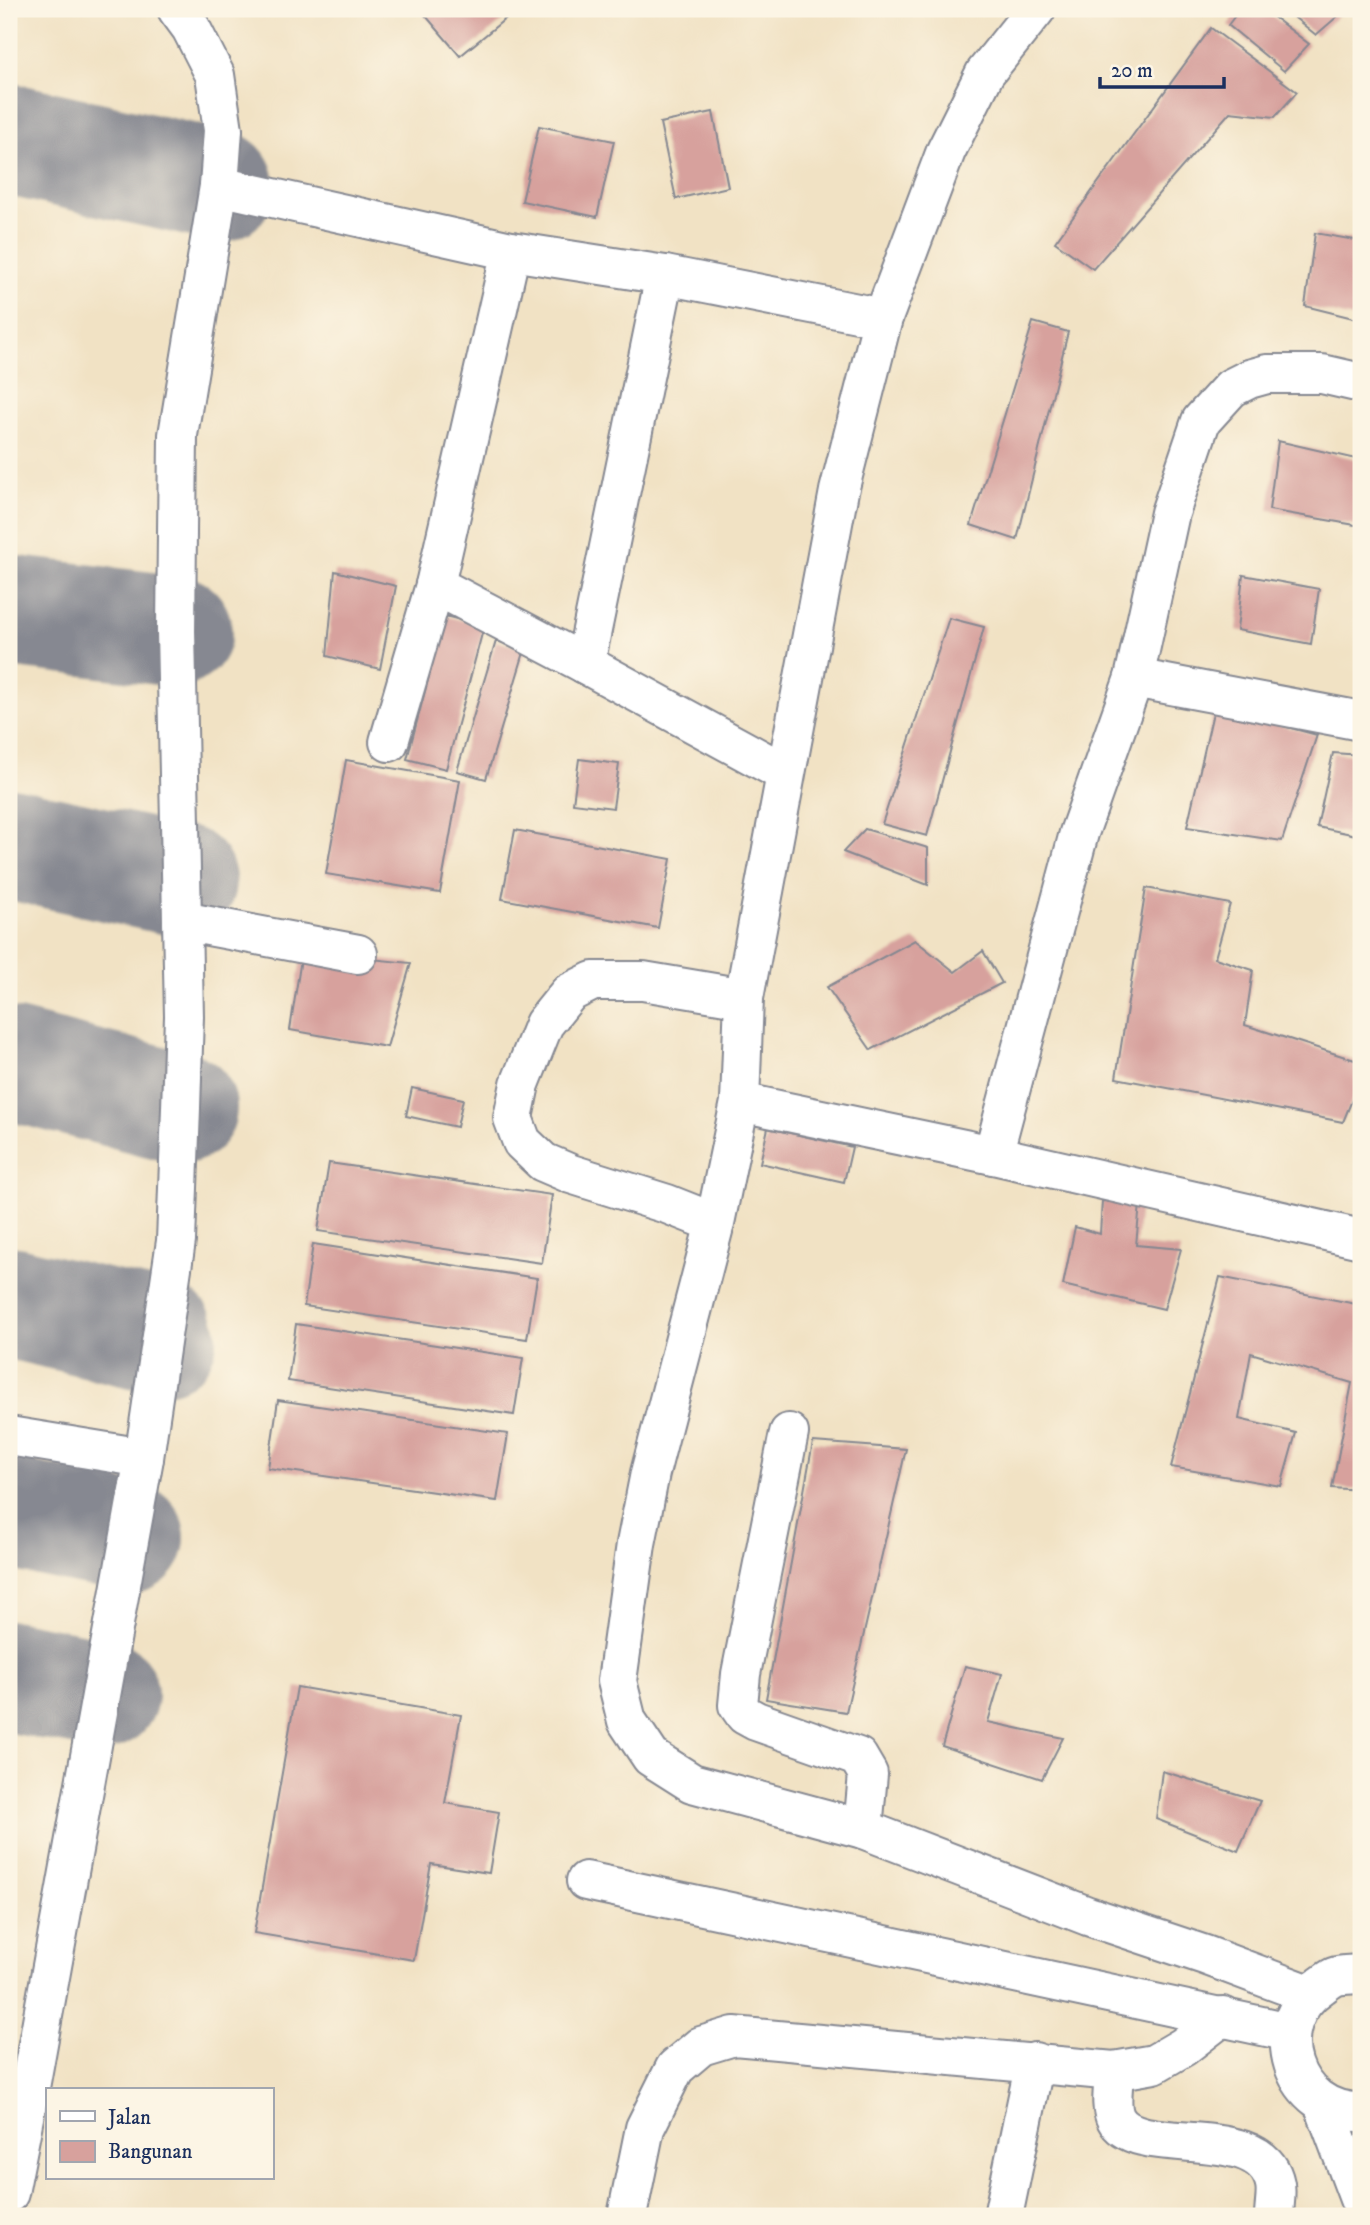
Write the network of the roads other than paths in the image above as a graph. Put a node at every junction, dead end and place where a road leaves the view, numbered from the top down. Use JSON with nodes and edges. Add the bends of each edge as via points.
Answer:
{"nodes":[{"id":1,"x":177,"y":9,"type":"edge"},
{"id":2,"x":1036,"y":9,"type":"edge"},
{"id":3,"x":219,"y":186,"type":"junction"},
{"id":4,"x":512,"y":251,"type":"junction"},
{"id":5,"x":665,"y":275,"type":"junction"},
{"id":6,"x":883,"y":318,"type":"junction"},
{"id":7,"x":1361,"y":383,"type":"edge"},
{"id":8,"x":435,"y":585,"type":"junction"},
{"id":9,"x":584,"y":664,"type":"junction"},
{"id":10,"x":1134,"y":678,"type":"junction"},
{"id":11,"x":1361,"y":721,"type":"edge"},
{"id":12,"x":389,"y":742,"type":"dead end"},
{"id":13,"x":785,"y":773,"type":"junction"},
{"id":14,"x":182,"y":921,"type":"junction"},
{"id":15,"x":358,"y":954,"type":"dead end"},
{"id":16,"x":744,"y":998,"type":"junction"},
{"id":17,"x":740,"y":1102,"type":"junction"},
{"id":18,"x":993,"y":1155,"type":"junction"},
{"id":19,"x":715,"y":1223,"type":"junction"},
{"id":20,"x":1361,"y":1239,"type":"edge"},
{"id":21,"x":789,"y":1433,"type":"dead end"},
{"id":22,"x":9,"y":1436,"type":"edge"},
{"id":23,"x":144,"y":1458,"type":"junction"},
{"id":24,"x":863,"y":1829,"type":"junction"},
{"id":25,"x":586,"y":1881,"type":"dead end"},
{"id":26,"x":1361,"y":1973,"type":"edge"},
{"id":27,"x":1309,"y":1994,"type":"junction"},
{"id":28,"x":1223,"y":2016,"type":"junction"},
{"id":29,"x":1290,"y":2032,"type":"junction"},
{"id":30,"x":1035,"y":2062,"type":"junction"},
{"id":31,"x":1114,"y":2071,"type":"junction"},
{"id":32,"x":1323,"y":2103,"type":"junction"},
{"id":33,"x":1361,"y":2112,"type":"edge"},
{"id":34,"x":9,"y":2193,"type":"edge"},
{"id":35,"x":1361,"y":2204,"type":"edge"},
{"id":36,"x":627,"y":2216,"type":"edge"},
{"id":37,"x":1003,"y":2216,"type":"edge"},
{"id":38,"x":1274,"y":2216,"type":"edge"}],
"edges":[{"from":1,"to":3,"type":"street","via":[[215,75],[223,130]]},
{"from":2,"to":6,"type":"street","via":[[985,73],[951,140]]},
{"from":3,"to":4,"type":"street"},
{"from":3,"to":14,"type":"street","via":[[178,435],[176,631]]},
{"from":4,"to":5,"type":"street"},
{"from":4,"to":8,"type":"street"},
{"from":5,"to":6,"type":"street"},
{"from":5,"to":9,"type":"street"},
{"from":6,"to":13,"type":"street","via":[[839,491]]},
{"from":7,"to":10,"type":"street","via":[[1322,374],[1267,374],[1231,388],[1201,421],[1170,513]]},
{"from":8,"to":9,"type":"street"},
{"from":8,"to":12,"type":"street"},
{"from":9,"to":13,"type":"street"},
{"from":10,"to":11,"type":"street"},
{"from":10,"to":18,"type":"street","via":[[1079,833]]},
{"from":13,"to":16,"type":"street"},
{"from":14,"to":15,"type":"street"},
{"from":14,"to":23,"type":"street","via":[[184,1016],[176,1241]]},
{"from":16,"to":17,"type":"street"},
{"from":16,"to":19,"type":"street","via":[[643,981],[593,981],[569,993],[544,1024],[520,1084],[513,1118],[522,1142],[543,1162]]},
{"from":17,"to":18,"type":"street"},
{"from":17,"to":19,"type":"street"},
{"from":18,"to":20,"type":"street"},
{"from":19,"to":24,"type":"street","via":[[650,1472],[636,1544],[617,1681],[626,1721],[651,1756],[692,1783]]},
{"from":21,"to":24,"type":"street","via":[[738,1705],[756,1721],[858,1757],[868,1774]]},
{"from":22,"to":23,"type":"street"},
{"from":23,"to":34,"type":"street"},
{"from":24,"to":27,"type":"street","via":[[1088,1916]]},
{"from":25,"to":28,"type":"street"},
{"from":26,"to":27,"type":"street","via":[[1335,1977]]},
{"from":27,"to":29,"type":"street"},
{"from":28,"to":29,"type":"street"},
{"from":28,"to":31,"type":"street","via":[[1153,2064]]},
{"from":29,"to":32,"type":"street","via":[[1291,2059],[1303,2084]]},
{"from":30,"to":31,"type":"street"},
{"from":30,"to":36,"type":"street","via":[[734,2036],[701,2046],[675,2068],[645,2128]]},
{"from":30,"to":37,"type":"street"},
{"from":31,"to":38,"type":"street","via":[[1113,2110],[1126,2130],[1141,2136],[1230,2146],[1255,2155],[1275,2184]]},
{"from":32,"to":33,"type":"street"},
{"from":32,"to":35,"type":"street"}]}
